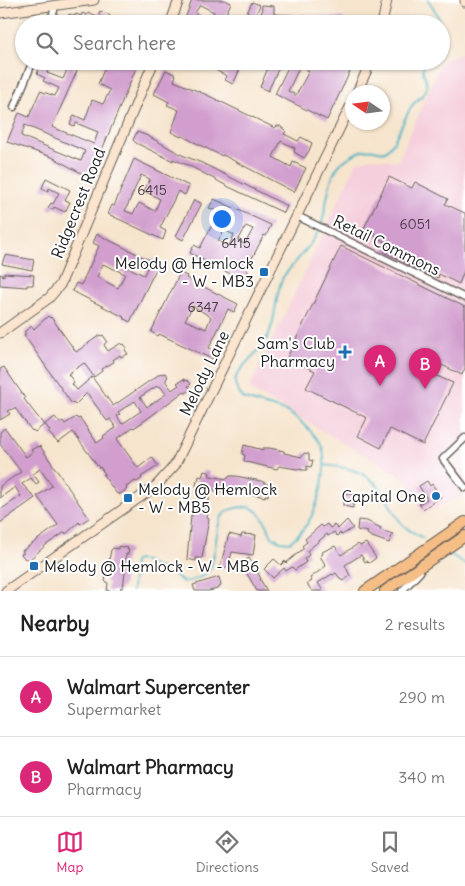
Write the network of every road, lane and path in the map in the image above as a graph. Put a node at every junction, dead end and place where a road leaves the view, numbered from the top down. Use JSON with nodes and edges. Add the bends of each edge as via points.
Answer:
{"nodes":[{"id":1,"x":94,"y":0,"type":"edge"},
{"id":2,"x":179,"y":0,"type":"edge"},
{"id":3,"x":387,"y":0,"type":"edge"},
{"id":4,"x":54,"y":6,"type":"junction"},
{"id":5,"x":0,"y":13,"type":"edge"},
{"id":6,"x":52,"y":15,"type":"edge"},
{"id":7,"x":173,"y":15,"type":"edge"},
{"id":8,"x":384,"y":15,"type":"edge"},
{"id":9,"x":29,"y":70,"type":"edge"},
{"id":10,"x":150,"y":70,"type":"edge"},
{"id":11,"x":367,"y":70,"type":"edge"},
{"id":12,"x":361,"y":85,"type":"edge"},
{"id":13,"x":14,"y":108,"type":"dead end"},
{"id":14,"x":345,"y":117,"type":"edge"},
{"id":15,"x":297,"y":216,"type":"junction"},
{"id":16,"x":465,"y":298,"type":"edge"},
{"id":17,"x":0,"y":334,"type":"edge"},
{"id":18,"x":465,"y":438,"type":"edge"},
{"id":19,"x":465,"y":488,"type":"edge"},
{"id":20,"x":465,"y":522,"type":"edge"},
{"id":21,"x":464,"y":535,"type":"edge"},
{"id":22,"x":430,"y":559,"type":"junction"},
{"id":23,"x":6,"y":591,"type":"edge"},
{"id":24,"x":365,"y":591,"type":"edge"},
{"id":25,"x":385,"y":591,"type":"edge"},
{"id":26,"x":402,"y":591,"type":"edge"}],
"edges":[{"from":1,"to":4,"type":"street"},
{"from":2,"to":7,"type":"street"},
{"from":3,"to":8,"type":"street"},
{"from":4,"to":5,"type":"street"},
{"from":4,"to":6,"type":"street"},
{"from":9,"to":13,"type":"street"},
{"from":10,"to":17,"type":"street","name":"Ridgecrest Road","via":[[60,285],[49,298]]},
{"from":11,"to":12,"type":"street"},
{"from":14,"to":15,"type":"street","name":"Melody Lane"},
{"from":15,"to":16,"type":"street","name":"Retail Commons"},
{"from":15,"to":23,"type":"street","name":"Melody Lane","via":[[170,472],[156,486]]},
{"from":18,"to":19,"type":"street","via":[[443,459]]},
{"from":20,"to":24,"type":"main road"},
{"from":21,"to":22,"type":"main road"},
{"from":22,"to":25,"type":"main road"},
{"from":22,"to":26,"type":"street"}]}
